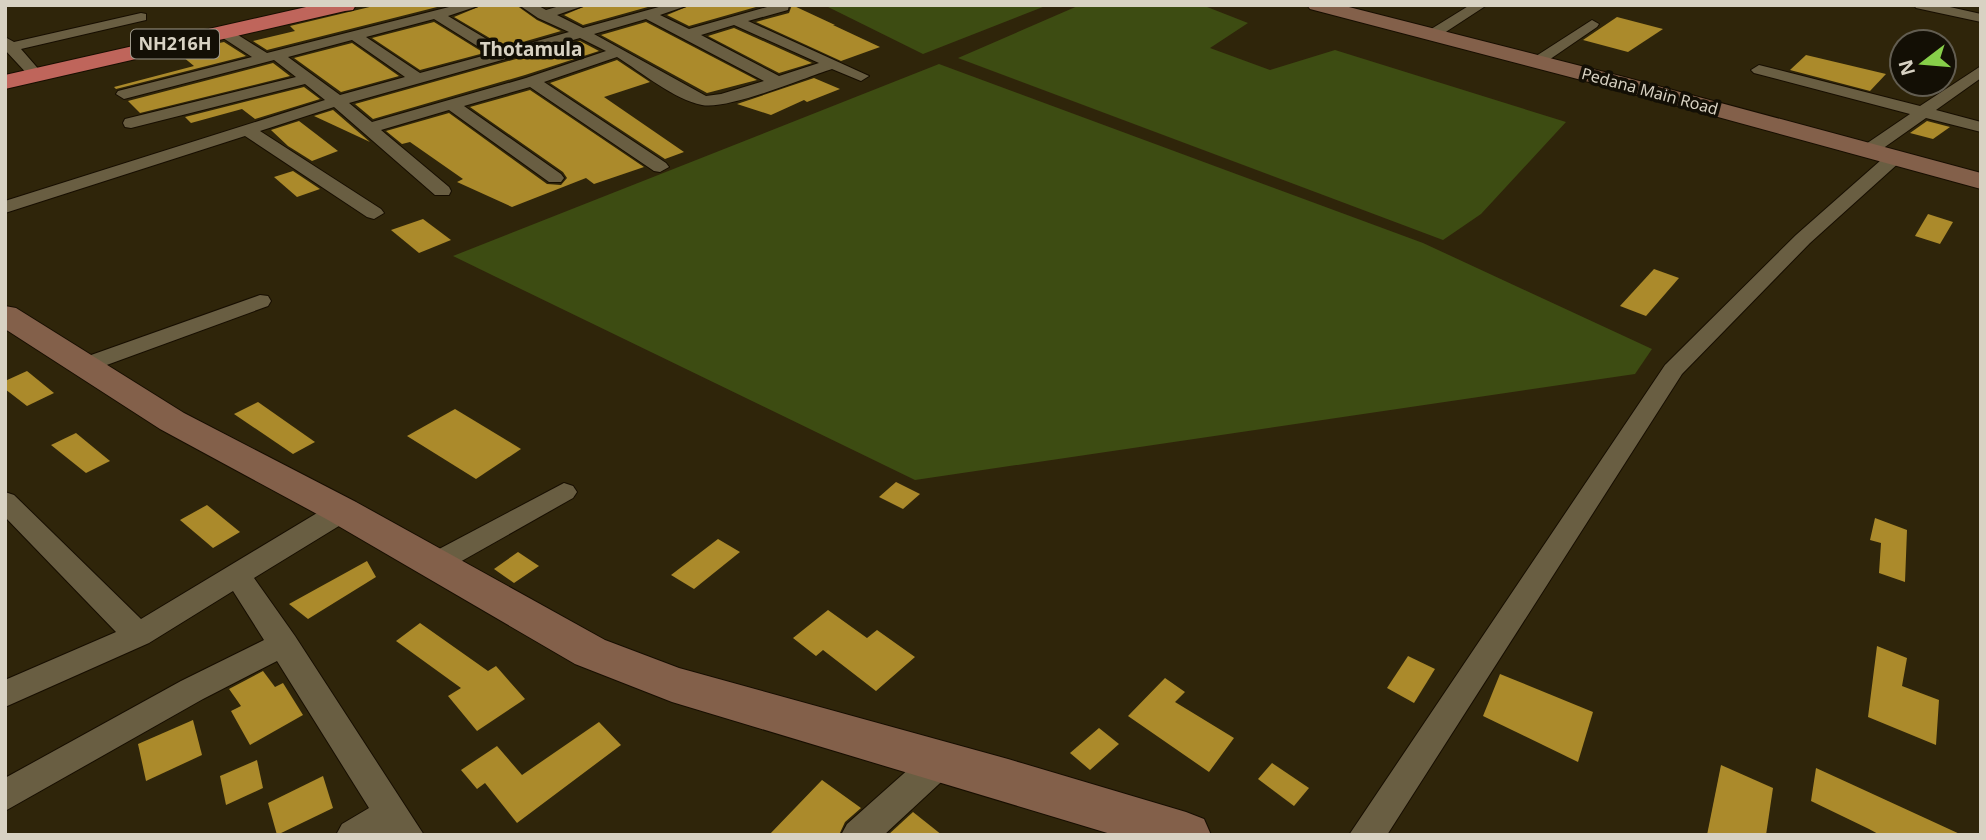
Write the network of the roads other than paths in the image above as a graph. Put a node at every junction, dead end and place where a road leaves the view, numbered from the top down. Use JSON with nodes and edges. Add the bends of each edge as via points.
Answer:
{"nodes":[{"id":1,"x":345,"y":5,"type":"edge"},
{"id":2,"x":474,"y":5,"type":"edge"},
{"id":3,"x":526,"y":5,"type":"edge"},
{"id":4,"x":579,"y":5,"type":"edge"},
{"id":5,"x":682,"y":5,"type":"edge"},
{"id":6,"x":1317,"y":5,"type":"edge"},
{"id":7,"x":1480,"y":5,"type":"edge"},
{"id":8,"x":1922,"y":5,"type":"edge"},
{"id":9,"x":783,"y":7,"type":"edge"},
{"id":10,"x":436,"y":15,"type":"junction"},
{"id":11,"x":543,"y":15,"type":"junction"},
{"id":12,"x":648,"y":15,"type":"junction"},
{"id":13,"x":141,"y":17,"type":"dead end"},
{"id":14,"x":1981,"y":18,"type":"edge"},
{"id":15,"x":736,"y":20,"type":"junction"},
{"id":16,"x":1592,"y":24,"type":"dead end"},
{"id":17,"x":225,"y":33,"type":"junction"},
{"id":18,"x":578,"y":33,"type":"junction"},
{"id":19,"x":688,"y":34,"type":"junction"},
{"id":20,"x":1433,"y":34,"type":"junction"},
{"id":21,"x":354,"y":35,"type":"junction"},
{"id":22,"x":8,"y":44,"type":"edge"},
{"id":23,"x":619,"y":52,"type":"junction"},
{"id":24,"x":503,"y":55,"type":"junction"},
{"id":25,"x":269,"y":56,"type":"junction"},
{"id":26,"x":1538,"y":61,"type":"junction"},
{"id":27,"x":832,"y":64,"type":"junction"},
{"id":28,"x":1759,"y":70,"type":"dead end"},
{"id":29,"x":1980,"y":73,"type":"edge"},
{"id":30,"x":36,"y":75,"type":"junction"},
{"id":31,"x":861,"y":76,"type":"dead end"},
{"id":32,"x":417,"y":78,"type":"junction"},
{"id":33,"x":308,"y":79,"type":"junction"},
{"id":34,"x":532,"y":81,"type":"junction"},
{"id":35,"x":777,"y":81,"type":"junction"},
{"id":36,"x":5,"y":82,"type":"edge"},
{"id":37,"x":124,"y":94,"type":"dead end"},
{"id":38,"x":337,"y":101,"type":"junction"},
{"id":39,"x":453,"y":105,"type":"junction"},
{"id":40,"x":1923,"y":112,"type":"junction"},
{"id":41,"x":131,"y":123,"type":"dead end"},
{"id":42,"x":1981,"y":127,"type":"edge"},
{"id":43,"x":369,"y":128,"type":"junction"},
{"id":44,"x":246,"y":129,"type":"junction"},
{"id":45,"x":1869,"y":150,"type":"junction"},
{"id":46,"x":1895,"y":157,"type":"junction"},
{"id":47,"x":660,"y":167,"type":"dead end"},
{"id":48,"x":555,"y":178,"type":"dead end"},
{"id":49,"x":1981,"y":181,"type":"edge"},
{"id":50,"x":442,"y":191,"type":"dead end"},
{"id":51,"x":5,"y":207,"type":"edge"},
{"id":52,"x":374,"y":213,"type":"dead end"},
{"id":53,"x":260,"y":301,"type":"dead end"},
{"id":54,"x":6,"y":316,"type":"edge"},
{"id":55,"x":85,"y":366,"type":"junction"},
{"id":56,"x":564,"y":492,"type":"dead end"},
{"id":57,"x":5,"y":501,"type":"edge"},
{"id":58,"x":342,"y":511,"type":"junction"},
{"id":59,"x":434,"y":564,"type":"junction"},
{"id":60,"x":237,"y":575,"type":"junction"},
{"id":61,"x":138,"y":635,"type":"junction"},
{"id":62,"x":284,"y":644,"type":"junction"},
{"id":63,"x":5,"y":694,"type":"edge"},
{"id":64,"x":941,"y":761,"type":"junction"},
{"id":65,"x":5,"y":796,"type":"edge"},
{"id":66,"x":399,"y":824,"type":"edge"},
{"id":67,"x":354,"y":835,"type":"edge"},
{"id":68,"x":859,"y":835,"type":"edge"},
{"id":69,"x":1185,"y":835,"type":"edge"},
{"id":70,"x":1367,"y":835,"type":"edge"}],
"edges":[{"from":1,"to":17,"type":"highway","number":"NH216H"},
{"from":2,"to":10,"type":"street"},
{"from":3,"to":11,"type":"street"},
{"from":4,"to":11,"type":"street"},
{"from":5,"to":12,"type":"street"},
{"from":6,"to":20,"type":"street","name":"Pedana Main Road"},
{"from":7,"to":20,"type":"street"},
{"from":8,"to":14,"type":"street"},
{"from":9,"to":15,"type":"street"},
{"from":10,"to":21,"type":"street"},
{"from":10,"to":24,"type":"street"},
{"from":11,"to":18,"type":"street"},
{"from":12,"to":18,"type":"street"},
{"from":12,"to":19,"type":"street"},
{"from":13,"to":22,"type":"street"},
{"from":15,"to":19,"type":"street"},
{"from":15,"to":27,"type":"street"},
{"from":16,"to":26,"type":"street"},
{"from":17,"to":25,"type":"street"},
{"from":17,"to":30,"type":"highway","number":"NH216H"},
{"from":18,"to":23,"type":"street"},
{"from":18,"to":24,"type":"street"},
{"from":19,"to":35,"type":"street"},
{"from":20,"to":26,"type":"street","name":"Pedana Main Road"},
{"from":21,"to":25,"type":"street"},
{"from":21,"to":32,"type":"street"},
{"from":22,"to":30,"type":"street"},
{"from":23,"to":34,"type":"street"},
{"from":23,"to":35,"type":"street","via":[[705,101]]},
{"from":24,"to":32,"type":"street"},
{"from":25,"to":33,"type":"street"},
{"from":25,"to":37,"type":"street"},
{"from":26,"to":45,"type":"street","name":"Pedana Main Road"},
{"from":27,"to":31,"type":"street"},
{"from":27,"to":35,"type":"street"},
{"from":28,"to":40,"type":"street"},
{"from":29,"to":40,"type":"street"},
{"from":30,"to":36,"type":"highway","number":"NH216H"},
{"from":32,"to":38,"type":"street"},
{"from":33,"to":38,"type":"street"},
{"from":33,"to":41,"type":"street"},
{"from":34,"to":39,"type":"street"},
{"from":34,"to":47,"type":"street"},
{"from":38,"to":43,"type":"street"},
{"from":38,"to":44,"type":"street"},
{"from":39,"to":43,"type":"street"},
{"from":39,"to":48,"type":"street"},
{"from":40,"to":42,"type":"street"},
{"from":40,"to":45,"type":"street"},
{"from":43,"to":50,"type":"street"},
{"from":44,"to":51,"type":"street"},
{"from":44,"to":52,"type":"street"},
{"from":45,"to":46,"type":"street","name":"Pedana Main Road"},
{"from":46,"to":49,"type":"street","name":"Pedana Main Road"},
{"from":46,"to":70,"type":"street","via":[[1803,239],[1673,370]]},
{"from":53,"to":55,"type":"street"},
{"from":54,"to":55,"type":"street"},
{"from":55,"to":58,"type":"street","via":[[172,421]]},
{"from":56,"to":59,"type":"street"},
{"from":57,"to":61,"type":"street"},
{"from":58,"to":59,"type":"street"},
{"from":58,"to":60,"type":"street"},
{"from":59,"to":64,"type":"street","via":[[579,646],[672,684]]},
{"from":60,"to":61,"type":"street"},
{"from":60,"to":62,"type":"street"},
{"from":61,"to":63,"type":"street"},
{"from":62,"to":65,"type":"street","via":[[192,690]]},
{"from":62,"to":66,"type":"street"},
{"from":64,"to":68,"type":"street"},
{"from":64,"to":69,"type":"street"},
{"from":66,"to":67,"type":"street"}]}
